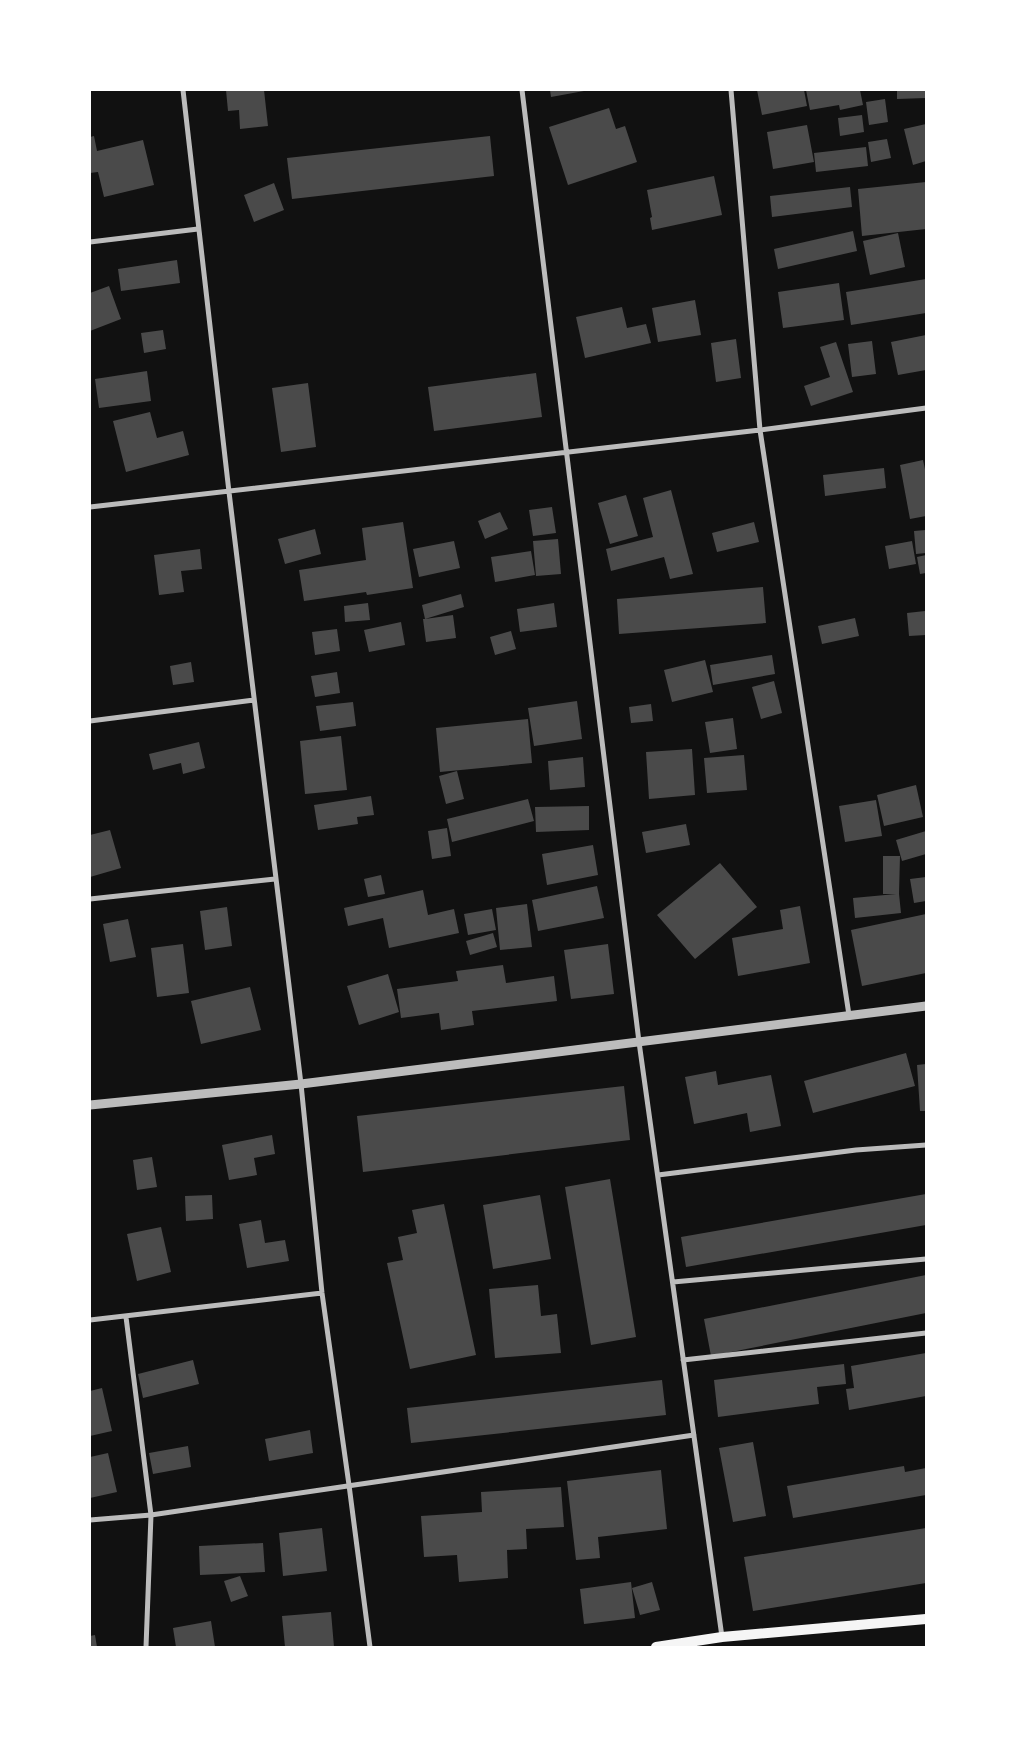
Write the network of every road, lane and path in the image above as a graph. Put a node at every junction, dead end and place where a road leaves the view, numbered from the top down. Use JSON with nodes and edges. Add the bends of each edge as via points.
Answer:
{"nodes":[{"id":1,"x":183,"y":90,"type":"edge"},
{"id":2,"x":522,"y":90,"type":"edge"},
{"id":3,"x":731,"y":90,"type":"edge"},
{"id":4,"x":198,"y":229,"type":"junction"},
{"id":5,"x":90,"y":242,"type":"edge"},
{"id":6,"x":926,"y":408,"type":"edge"},
{"id":7,"x":760,"y":430,"type":"junction"},
{"id":8,"x":566,"y":453,"type":"junction"},
{"id":9,"x":229,"y":492,"type":"junction"},
{"id":10,"x":90,"y":507,"type":"edge"},
{"id":11,"x":254,"y":700,"type":"junction"},
{"id":12,"x":90,"y":721,"type":"edge"},
{"id":13,"x":275,"y":879,"type":"junction"},
{"id":14,"x":90,"y":899,"type":"edge"},
{"id":15,"x":926,"y":1006,"type":"edge"},
{"id":16,"x":849,"y":1015,"type":"junction"},
{"id":17,"x":639,"y":1042,"type":"junction"},
{"id":18,"x":301,"y":1084,"type":"junction"},
{"id":19,"x":90,"y":1105,"type":"edge"},
{"id":20,"x":926,"y":1145,"type":"edge"},
{"id":21,"x":658,"y":1175,"type":"junction"},
{"id":22,"x":926,"y":1260,"type":"edge"},
{"id":23,"x":673,"y":1282,"type":"junction"},
{"id":24,"x":322,"y":1293,"type":"junction"},
{"id":25,"x":126,"y":1317,"type":"junction"},
{"id":26,"x":90,"y":1320,"type":"edge"},
{"id":27,"x":926,"y":1333,"type":"edge"},
{"id":28,"x":683,"y":1360,"type":"junction"},
{"id":29,"x":694,"y":1435,"type":"junction"},
{"id":30,"x":349,"y":1485,"type":"junction"},
{"id":31,"x":151,"y":1515,"type":"junction"},
{"id":32,"x":90,"y":1520,"type":"edge"},
{"id":33,"x":926,"y":1619,"type":"edge"},
{"id":34,"x":722,"y":1637,"type":"junction"},
{"id":35,"x":146,"y":1647,"type":"edge"},
{"id":36,"x":370,"y":1647,"type":"edge"},
{"id":37,"x":656,"y":1647,"type":"edge"}],
"edges":[{"from":1,"to":4,"type":"street"},
{"from":2,"to":8,"type":"street"},
{"from":3,"to":7,"type":"street"},
{"from":4,"to":5,"type":"street"},
{"from":4,"to":9,"type":"street"},
{"from":6,"to":7,"type":"street"},
{"from":7,"to":8,"type":"street"},
{"from":7,"to":16,"type":"street"},
{"from":8,"to":9,"type":"street"},
{"from":8,"to":17,"type":"street"},
{"from":9,"to":10,"type":"street"},
{"from":9,"to":11,"type":"street"},
{"from":11,"to":12,"type":"street"},
{"from":11,"to":13,"type":"street"},
{"from":13,"to":14,"type":"street"},
{"from":13,"to":18,"type":"street"},
{"from":15,"to":16,"type":"street"},
{"from":16,"to":17,"type":"street"},
{"from":17,"to":18,"type":"street"},
{"from":17,"to":21,"type":"street"},
{"from":18,"to":19,"type":"street"},
{"from":18,"to":24,"type":"street"},
{"from":20,"to":21,"type":"street","via":[[856,1150]]},
{"from":21,"to":23,"type":"street"},
{"from":22,"to":23,"type":"street"},
{"from":23,"to":28,"type":"street"},
{"from":24,"to":25,"type":"street"},
{"from":24,"to":30,"type":"street"},
{"from":25,"to":26,"type":"street"},
{"from":25,"to":31,"type":"street"},
{"from":27,"to":28,"type":"street"},
{"from":28,"to":29,"type":"street"},
{"from":29,"to":30,"type":"street"},
{"from":29,"to":34,"type":"street"},
{"from":30,"to":31,"type":"street"},
{"from":30,"to":36,"type":"street"},
{"from":31,"to":32,"type":"street"},
{"from":31,"to":35,"type":"street"},
{"from":33,"to":34,"type":"main road"},
{"from":34,"to":37,"type":"main road"}]}
